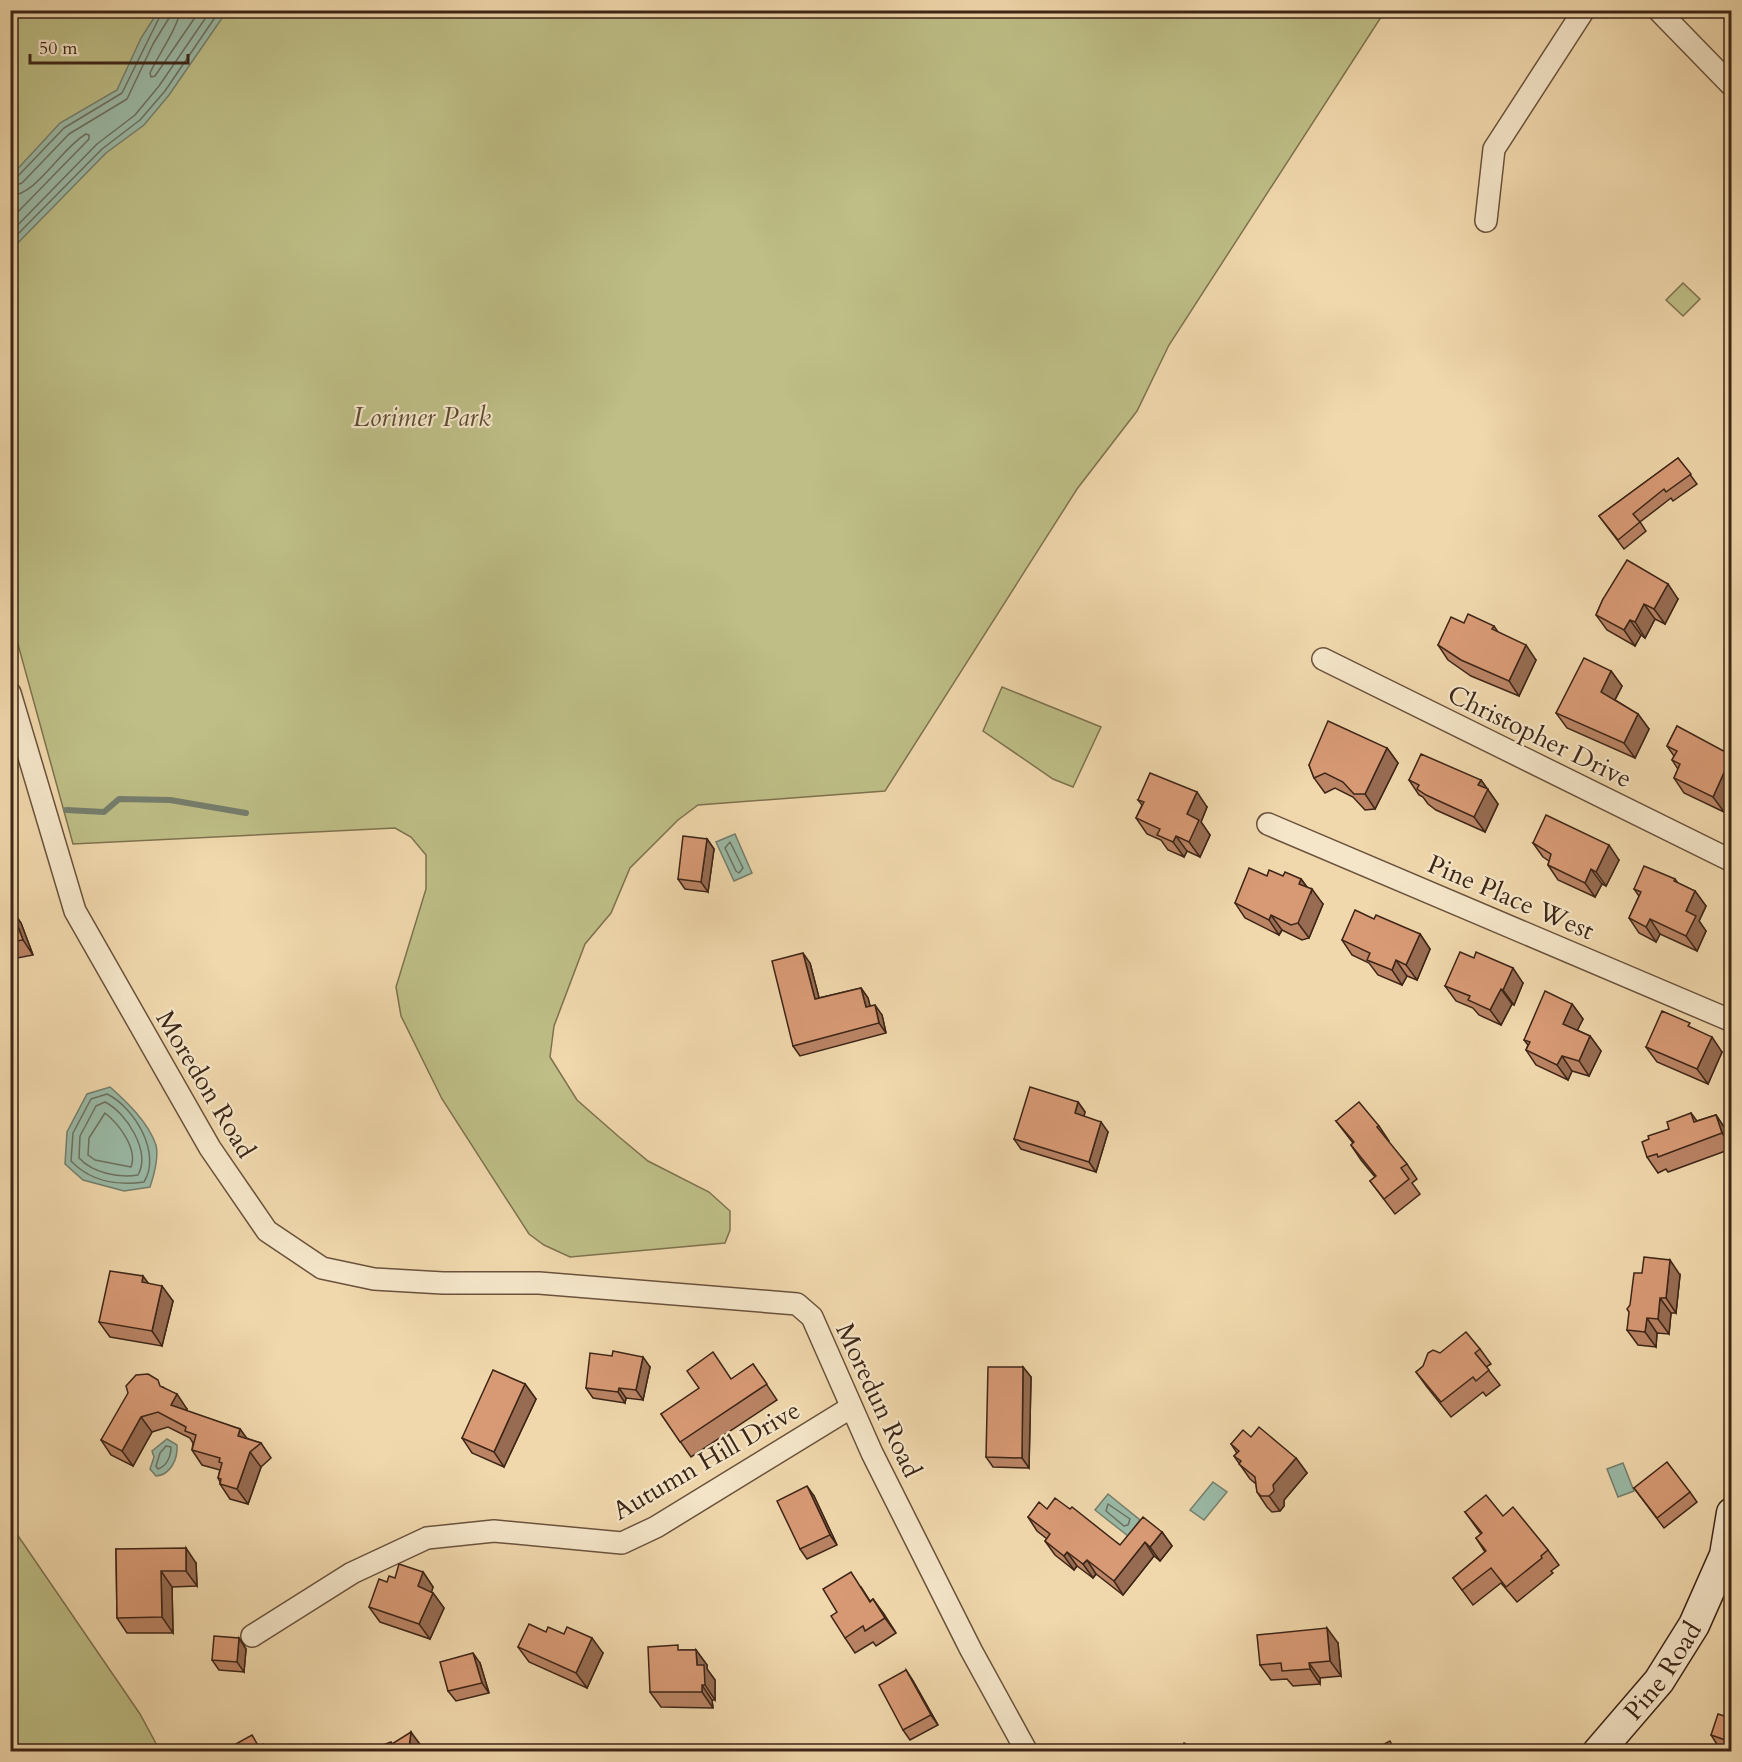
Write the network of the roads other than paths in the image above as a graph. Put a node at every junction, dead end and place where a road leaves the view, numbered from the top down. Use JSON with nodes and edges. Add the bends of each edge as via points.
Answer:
{"nodes":[{"id":1,"x":1584,"y":10,"type":"edge"},
{"id":2,"x":1659,"y":10,"type":"edge"},
{"id":3,"x":1731,"y":86,"type":"edge"},
{"id":4,"x":1485,"y":221,"type":"dead end"},
{"id":5,"x":1323,"y":659,"type":"dead end"},
{"id":6,"x":10,"y":693,"type":"edge"},
{"id":7,"x":1268,"y":824,"type":"dead end"},
{"id":8,"x":1731,"y":861,"type":"edge"},
{"id":9,"x":1731,"y":1021,"type":"edge"},
{"id":10,"x":539,"y":1283,"type":"joint"},
{"id":11,"x":850,"y":1408,"type":"junction"},
{"id":12,"x":1731,"y":1513,"type":"edge"},
{"id":13,"x":1728,"y":1556,"type":"edge"},
{"id":14,"x":252,"y":1636,"type":"dead end"},
{"id":15,"x":1026,"y":1752,"type":"edge"},
{"id":16,"x":1598,"y":1752,"type":"edge"}],
"edges":[{"from":1,"to":4,"type":"street","via":[[1494,149]]},
{"from":2,"to":3,"type":"street"},
{"from":5,"to":8,"type":"street","name":"Christopher Drive"},
{"from":6,"to":10,"type":"street","name":"Moredon Road","via":[[75,911],[210,1148],[267,1231],[322,1268],[374,1279]]},
{"from":7,"to":9,"type":"street","name":"Pine Place West"},
{"from":10,"to":11,"type":"street","name":"Moredun Road","via":[[796,1304],[812,1317]]},
{"from":11,"to":14,"type":"street","name":"Autumn Hill Drive","via":[[656,1527],[622,1543],[494,1531],[427,1538],[352,1573]]},
{"from":11,"to":15,"type":"street","name":"Moredun Road"},
{"from":12,"to":13,"type":"street","name":"Pine Road"},
{"from":13,"to":16,"type":"street","name":"Pine Road","via":[[1694,1625],[1659,1681]]}]}
